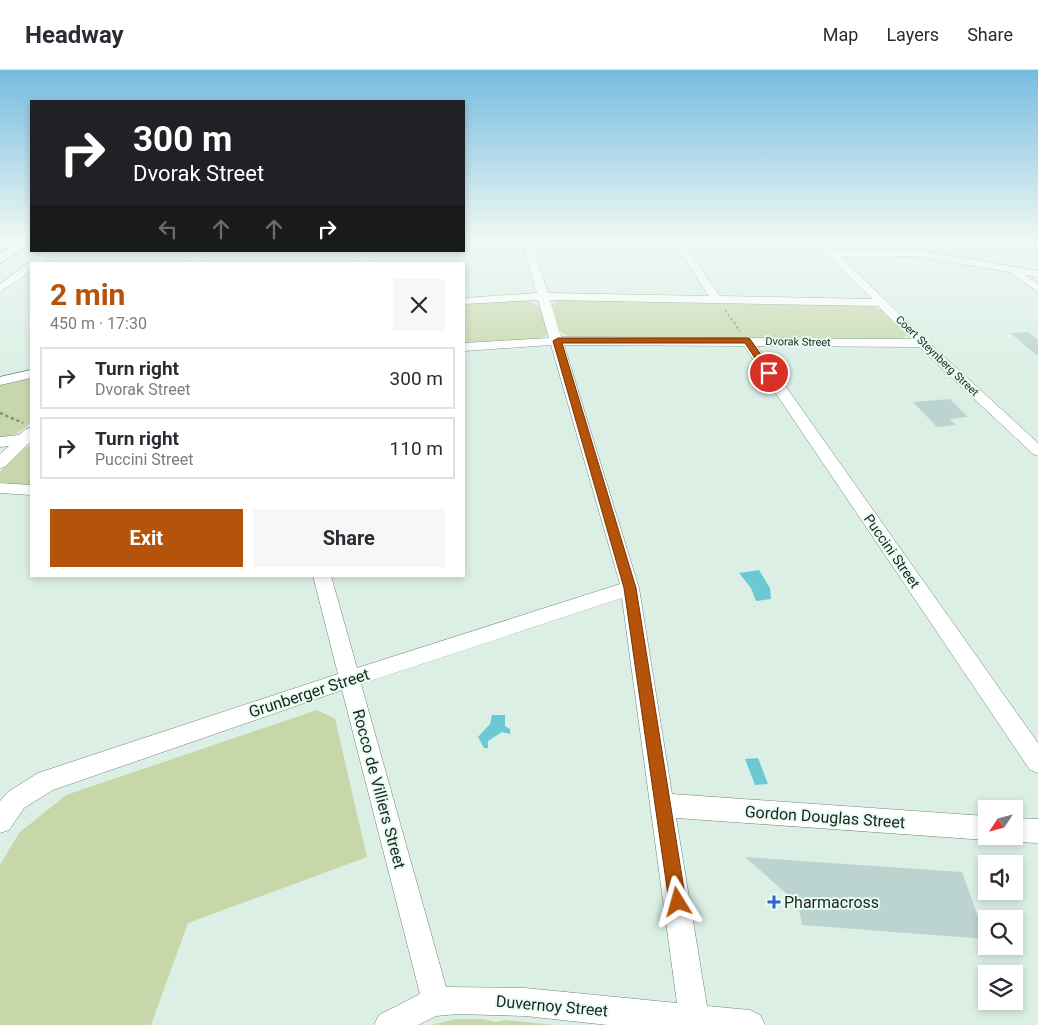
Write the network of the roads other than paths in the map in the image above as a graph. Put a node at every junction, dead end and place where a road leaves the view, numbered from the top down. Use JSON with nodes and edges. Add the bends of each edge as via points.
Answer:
{"nodes":[{"id":1,"x":539,"y":284,"type":"edge"},
{"id":2,"x":706,"y":284,"type":"edge"},
{"id":3,"x":863,"y":284,"type":"edge"},
{"id":4,"x":543,"y":296,"type":"junction"},
{"id":5,"x":717,"y":300,"type":"junction"},
{"id":6,"x":465,"y":301,"type":"edge"},
{"id":7,"x":883,"y":303,"type":"junction"},
{"id":8,"x":558,"y":341,"type":"junction"},
{"id":9,"x":747,"y":341,"type":"junction"},
{"id":10,"x":922,"y":343,"type":"junction"},
{"id":11,"x":465,"y":347,"type":"edge"},
{"id":12,"x":30,"y":374,"type":"edge"},
{"id":13,"x":0,"y":381,"type":"edge"},
{"id":14,"x":28,"y":434,"type":"edge"},
{"id":15,"x":0,"y":442,"type":"edge"},
{"id":16,"x":1038,"y":451,"type":"edge"},
{"id":17,"x":0,"y":463,"type":"edge"},
{"id":18,"x":0,"y":488,"type":"edge"},
{"id":19,"x":30,"y":490,"type":"edge"},
{"id":20,"x":322,"y":577,"type":"edge"},
{"id":21,"x":630,"y":588,"type":"junction"},
{"id":22,"x":349,"y":679,"type":"junction"},
{"id":23,"x":1038,"y":762,"type":"edge"},
{"id":24,"x":664,"y":806,"type":"junction"},
{"id":25,"x":0,"y":821,"type":"edge"},
{"id":26,"x":978,"y":827,"type":"edge"},
{"id":27,"x":1023,"y":830,"type":"edge"},
{"id":28,"x":1038,"y":831,"type":"edge"},
{"id":29,"x":436,"y":1002,"type":"junction"},
{"id":30,"x":695,"y":1022,"type":"edge"},
{"id":31,"x":389,"y":1025,"type":"edge"},
{"id":32,"x":750,"y":1025,"type":"edge"}],
"edges":[{"from":1,"to":4,"type":"street"},
{"from":2,"to":5,"type":"street"},
{"from":3,"to":7,"type":"street","name":"Coert Steynberg Street"},
{"from":4,"to":5,"type":"street"},
{"from":4,"to":6,"type":"street"},
{"from":4,"to":8,"type":"street"},
{"from":5,"to":7,"type":"street"},
{"from":7,"to":10,"type":"street","name":"Coert Steynberg Street"},
{"from":8,"to":9,"type":"street","name":"Dvorak Street"},
{"from":8,"to":11,"type":"street","name":"Dvorak Street"},
{"from":8,"to":21,"type":"street"},
{"from":9,"to":10,"type":"street","name":"Dvorak Street"},
{"from":9,"to":23,"type":"street","name":"Puccini Street"},
{"from":10,"to":16,"type":"street","name":"Coert Steynberg Street"},
{"from":12,"to":13,"type":"street"},
{"from":14,"to":15,"type":"street"},
{"from":14,"to":17,"type":"street"},
{"from":18,"to":19,"type":"street"},
{"from":20,"to":22,"type":"street","name":"Rocco de Villiers Street"},
{"from":21,"to":22,"type":"street","name":"Grunberger Street"},
{"from":21,"to":24,"type":"street"},
{"from":22,"to":25,"type":"street","name":"Grunberger Street","via":[[46,781],[16,800]]},
{"from":22,"to":29,"type":"street","name":"Rocco de Villiers Street"},
{"from":24,"to":26,"type":"street","name":"Gordon Douglas Street"},
{"from":24,"to":30,"type":"street"},
{"from":27,"to":28,"type":"street"},
{"from":29,"to":30,"type":"street","name":"Duvernoy Street","via":[[524,1002]]},
{"from":29,"to":31,"type":"street","name":"Duvernoy Street"},
{"from":30,"to":32,"type":"street","name":"Duvernoy Street"}]}
